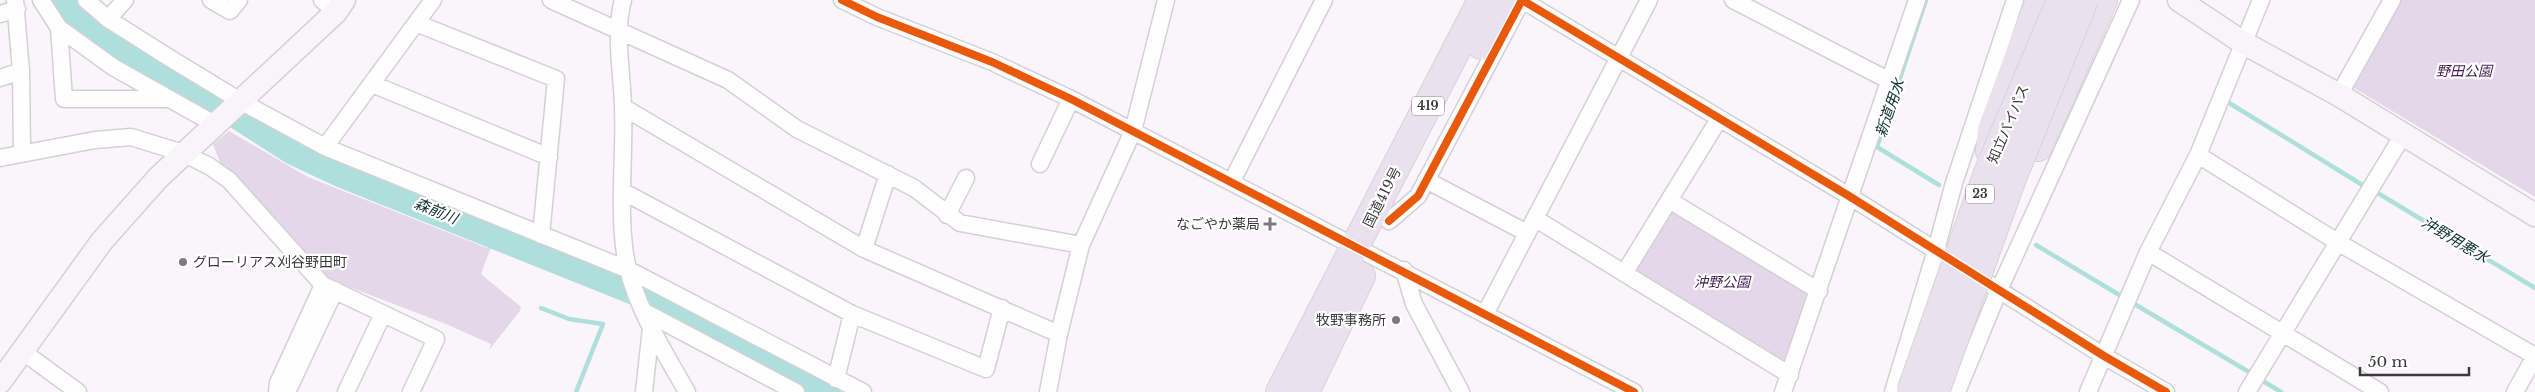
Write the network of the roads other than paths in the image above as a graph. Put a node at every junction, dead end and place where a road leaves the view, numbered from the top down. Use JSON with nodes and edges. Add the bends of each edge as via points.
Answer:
{"nodes":[{"id":1,"x":41,"y":0,"type":"edge"},
{"id":2,"x":86,"y":0,"type":"edge"},
{"id":3,"x":125,"y":0,"type":"edge"},
{"id":4,"x":211,"y":0,"type":"edge"},
{"id":5,"x":239,"y":0,"type":"edge"},
{"id":6,"x":432,"y":0,"type":"edge"},
{"id":7,"x":551,"y":0,"type":"edge"},
{"id":8,"x":623,"y":0,"type":"edge"},
{"id":9,"x":842,"y":0,"type":"edge"},
{"id":10,"x":1166,"y":0,"type":"edge"},
{"id":11,"x":1468,"y":0,"type":"edge"},
{"id":12,"x":1482,"y":0,"type":"edge"},
{"id":13,"x":1504,"y":0,"type":"edge"},
{"id":14,"x":1649,"y":0,"type":"edge"},
{"id":15,"x":1733,"y":0,"type":"edge"},
{"id":16,"x":1917,"y":0,"type":"edge"},
{"id":17,"x":2015,"y":0,"type":"edge"},
{"id":18,"x":2040,"y":0,"type":"edge"},
{"id":19,"x":2061,"y":0,"type":"edge"},
{"id":20,"x":2084,"y":0,"type":"edge"},
{"id":21,"x":2103,"y":0,"type":"edge"},
{"id":22,"x":2131,"y":0,"type":"edge"},
{"id":23,"x":2179,"y":0,"type":"edge"},
{"id":24,"x":2261,"y":0,"type":"edge"},
{"id":25,"x":2392,"y":0,"type":"edge"},
{"id":26,"x":1320,"y":1,"type":"edge"},
{"id":27,"x":334,"y":4,"type":"edge"},
{"id":28,"x":16,"y":5,"type":"edge"},
{"id":29,"x":0,"y":14,"type":"edge"},
{"id":30,"x":108,"y":19,"type":"junction"},
{"id":31,"x":416,"y":23,"type":"junction"},
{"id":32,"x":59,"y":28,"type":"junction"},
{"id":33,"x":620,"y":32,"type":"junction"},
{"id":34,"x":2242,"y":42,"type":"junction"},
{"id":35,"x":1618,"y":58,"type":"junction"},
{"id":36,"x":21,"y":71,"type":"junction"},
{"id":37,"x":0,"y":78,"type":"edge"},
{"id":38,"x":1890,"y":81,"type":"junction"},
{"id":39,"x":372,"y":84,"type":"junction"},
{"id":40,"x":2339,"y":95,"type":"junction"},
{"id":41,"x":1071,"y":98,"type":"junction"},
{"id":42,"x":168,"y":99,"type":"junction"},
{"id":43,"x":242,"y":102,"type":"junction"},
{"id":44,"x":624,"y":108,"type":"junction"},
{"id":45,"x":1719,"y":119,"type":"junction"},
{"id":46,"x":216,"y":125,"type":"junction"},
{"id":47,"x":1134,"y":131,"type":"junction"},
{"id":48,"x":2402,"y":135,"type":"junction"},
{"id":49,"x":325,"y":147,"type":"junction"},
{"id":50,"x":22,"y":152,"type":"junction"},
{"id":51,"x":183,"y":153,"type":"junction"},
{"id":52,"x":2198,"y":155,"type":"junction"},
{"id":53,"x":549,"y":156,"type":"junction"},
{"id":54,"x":0,"y":158,"type":"edge"},
{"id":55,"x":1040,"y":164,"type":"dead end"},
{"id":56,"x":888,"y":174,"type":"junction"},
{"id":57,"x":1999,"y":177,"type":"junction"},
{"id":58,"x":966,"y":178,"type":"dead end"},
{"id":59,"x":1426,"y":180,"type":"junction"},
{"id":60,"x":1232,"y":181,"type":"junction"},
{"id":61,"x":622,"y":191,"type":"junction"},
{"id":62,"x":1849,"y":196,"type":"junction"},
{"id":63,"x":1670,"y":200,"type":"junction"},
{"id":64,"x":947,"y":215,"type":"junction"},
{"id":65,"x":2535,"y":216,"type":"edge"},
{"id":66,"x":1382,"y":217,"type":"junction"},
{"id":67,"x":1536,"y":219,"type":"junction"},
{"id":68,"x":1527,"y":233,"type":"junction"},
{"id":69,"x":541,"y":235,"type":"junction"},
{"id":70,"x":2339,"y":242,"type":"junction"},
{"id":71,"x":1081,"y":245,"type":"junction"},
{"id":72,"x":864,"y":249,"type":"junction"},
{"id":73,"x":1936,"y":250,"type":"junction"},
{"id":74,"x":1364,"y":251,"type":"junction"},
{"id":75,"x":2148,"y":252,"type":"junction"},
{"id":76,"x":629,"y":270,"type":"junction"},
{"id":77,"x":1404,"y":270,"type":"junction"},
{"id":78,"x":1624,"y":272,"type":"junction"},
{"id":79,"x":329,"y":287,"type":"junction"},
{"id":80,"x":1999,"y":290,"type":"junction"},
{"id":81,"x":1819,"y":291,"type":"junction"},
{"id":82,"x":1002,"y":308,"type":"junction"},
{"id":83,"x":643,"y":311,"type":"junction"},
{"id":84,"x":384,"y":314,"type":"junction"},
{"id":85,"x":852,"y":314,"type":"junction"},
{"id":86,"x":1485,"y":314,"type":"junction"},
{"id":87,"x":651,"y":328,"type":"junction"},
{"id":88,"x":1059,"y":334,"type":"junction"},
{"id":89,"x":2281,"y":334,"type":"junction"},
{"id":90,"x":22,"y":352,"type":"junction"},
{"id":91,"x":2104,"y":356,"type":"junction"},
{"id":92,"x":2535,"y":356,"type":"edge"},
{"id":93,"x":1790,"y":375,"type":"junction"},
{"id":94,"x":836,"y":379,"type":"junction"},
{"id":95,"x":0,"y":382,"type":"edge"},
{"id":96,"x":78,"y":392,"type":"edge"},
{"id":97,"x":277,"y":392,"type":"edge"},
{"id":98,"x":287,"y":392,"type":"edge"},
{"id":99,"x":346,"y":392,"type":"edge"},
{"id":100,"x":411,"y":392,"type":"edge"},
{"id":101,"x":644,"y":392,"type":"edge"},
{"id":102,"x":687,"y":392,"type":"edge"},
{"id":103,"x":796,"y":392,"type":"edge"},
{"id":104,"x":863,"y":392,"type":"edge"},
{"id":105,"x":1048,"y":392,"type":"edge"},
{"id":106,"x":1280,"y":392,"type":"edge"},
{"id":107,"x":1305,"y":392,"type":"edge"},
{"id":108,"x":1461,"y":392,"type":"edge"},
{"id":109,"x":1634,"y":392,"type":"edge"},
{"id":110,"x":1783,"y":392,"type":"edge"},
{"id":111,"x":1894,"y":392,"type":"edge"},
{"id":112,"x":1911,"y":392,"type":"edge"},
{"id":113,"x":1934,"y":392,"type":"edge"},
{"id":114,"x":1958,"y":392,"type":"edge"},
{"id":115,"x":2088,"y":392,"type":"edge"},
{"id":116,"x":2166,"y":392,"type":"edge"},
{"id":117,"x":2247,"y":392,"type":"edge"},
{"id":118,"x":2380,"y":392,"type":"edge"},
{"id":119,"x":2515,"y":392,"type":"edge"}],
"edges":[{"from":1,"to":32,"type":"street"},
{"from":2,"to":30,"type":"street"},
{"from":3,"to":30,"type":"street"},
{"from":4,"to":5,"type":"street","via":[[230,11]]},
{"from":6,"to":31,"type":"street"},
{"from":7,"to":33,"type":"street"},
{"from":8,"to":33,"type":"street"},
{"from":9,"to":41,"type":"street","via":[[876,17],[984,58]]},
{"from":10,"to":47,"type":"street"},
{"from":11,"to":66,"type":"street","via":[[1376,180]]},
{"from":12,"to":66,"type":"highway","name":"国道419号","number":"419"},
{"from":13,"to":66,"type":"highway","name":"国道419号","number":"419"},
{"from":14,"to":35,"type":"street"},
{"from":15,"to":38,"type":"street"},
{"from":16,"to":38,"type":"street"},
{"from":17,"to":73,"type":"street","via":[[1954,183]]},
{"from":18,"to":57,"type":"highway","via":[[1992,130]]},
{"from":19,"to":57,"type":"highway","name":"知立バイパス","number":"23","bridge":true},
{"from":20,"to":57,"type":"highway","name":"知立バイパス","number":"23","bridge":true},
{"from":21,"to":57,"type":"highway","bridge":true,"via":[[2038,148]]},
{"from":22,"to":80,"type":"street"},
{"from":23,"to":34,"type":"street"},
{"from":24,"to":34,"type":"street"},
{"from":25,"to":40,"type":"street"},
{"from":26,"to":60,"type":"street"},
{"from":27,"to":43,"type":"street"},
{"from":28,"to":29,"type":"street"},
{"from":28,"to":36,"type":"street"},
{"from":30,"to":43,"type":"street"},
{"from":31,"to":39,"type":"street"},
{"from":31,"to":53,"type":"street","via":[[556,79]]},
{"from":32,"to":42,"type":"street","via":[[113,67]]},
{"from":32,"to":42,"type":"street","via":[[64,99]]},
{"from":33,"to":44,"type":"street"},
{"from":33,"to":56,"type":"street","via":[[728,80],[797,129]]},
{"from":34,"to":40,"type":"street"},
{"from":34,"to":52,"type":"street"},
{"from":35,"to":45,"type":"street"},
{"from":35,"to":59,"type":"street","via":[[1522,0]]},
{"from":35,"to":67,"type":"street"},
{"from":36,"to":37,"type":"street"},
{"from":36,"to":50,"type":"street"},
{"from":38,"to":62,"type":"street"},
{"from":39,"to":49,"type":"street"},
{"from":39,"to":53,"type":"street"},
{"from":40,"to":48,"type":"street"},
{"from":41,"to":47,"type":"street"},
{"from":41,"to":55,"type":"street"},
{"from":42,"to":46,"type":"street"},
{"from":43,"to":46,"type":"street"},
{"from":43,"to":49,"type":"street"},
{"from":44,"to":61,"type":"street"},
{"from":44,"to":72,"type":"street"},
{"from":45,"to":62,"type":"street"},
{"from":45,"to":63,"type":"street"},
{"from":46,"to":51,"type":"street"},
{"from":47,"to":60,"type":"street"},
{"from":47,"to":71,"type":"street"},
{"from":48,"to":65,"type":"street"},
{"from":48,"to":70,"type":"street"},
{"from":49,"to":69,"type":"street"},
{"from":50,"to":51,"type":"street","via":[[131,137]]},
{"from":50,"to":54,"type":"street"},
{"from":51,"to":79,"type":"street","via":[[229,180]]},
{"from":51,"to":90,"type":"street","via":[[102,241]]},
{"from":52,"to":70,"type":"street"},
{"from":52,"to":75,"type":"street"},
{"from":53,"to":69,"type":"street"},
{"from":56,"to":64,"type":"street","via":[[914,188]]},
{"from":56,"to":72,"type":"street"},
{"from":57,"to":112,"type":"highway","name":"知立バイパス","number":"23","bridge":true},
{"from":57,"to":113,"type":"highway","name":"知立バイパス","number":"23","bridge":true},
{"from":58,"to":64,"type":"street"},
{"from":59,"to":66,"type":"street","via":[[1418,196]]},
{"from":59,"to":68,"type":"street"},
{"from":60,"to":74,"type":"street"},
{"from":61,"to":76,"type":"street","via":[[625,255]]},
{"from":61,"to":85,"type":"street"},
{"from":62,"to":73,"type":"street"},
{"from":62,"to":81,"type":"street"},
{"from":63,"to":78,"type":"street"},
{"from":63,"to":81,"type":"street"},
{"from":64,"to":71,"type":"street","via":[[960,223]]},
{"from":66,"to":74,"type":"highway","name":"国道419号","number":"419"},
{"from":67,"to":68,"type":"street"},
{"from":67,"to":78,"type":"street"},
{"from":68,"to":86,"type":"street"},
{"from":69,"to":76,"type":"street"},
{"from":70,"to":89,"type":"street"},
{"from":70,"to":92,"type":"street"},
{"from":71,"to":88,"type":"street"},
{"from":72,"to":82,"type":"street"},
{"from":73,"to":80,"type":"street"},
{"from":73,"to":111,"type":"street"},
{"from":74,"to":77,"type":"street"},
{"from":74,"to":106,"type":"highway","name":"国道419号","number":"419"},
{"from":74,"to":107,"type":"highway","name":"国道419号","number":"419"},
{"from":75,"to":89,"type":"street"},
{"from":75,"to":91,"type":"street"},
{"from":76,"to":83,"type":"street"},
{"from":76,"to":94,"type":"street"},
{"from":77,"to":86,"type":"street"},
{"from":77,"to":108,"type":"street","via":[[1414,304]]},
{"from":78,"to":93,"type":"street"},
{"from":79,"to":84,"type":"street"},
{"from":79,"to":97,"type":"street","via":[[278,383]]},
{"from":79,"to":98,"type":"street"},
{"from":80,"to":91,"type":"street"},
{"from":80,"to":114,"type":"street"},
{"from":81,"to":93,"type":"street"},
{"from":82,"to":85,"type":"street","via":[[986,369]]},
{"from":82,"to":88,"type":"street"},
{"from":83,"to":87,"type":"street"},
{"from":83,"to":103,"type":"street"},
{"from":84,"to":99,"type":"street"},
{"from":84,"to":100,"type":"street","via":[[436,339]]},
{"from":85,"to":94,"type":"street"},
{"from":86,"to":109,"type":"street"},
{"from":87,"to":101,"type":"street"},
{"from":87,"to":102,"type":"street"},
{"from":88,"to":105,"type":"street"},
{"from":89,"to":117,"type":"street"},
{"from":89,"to":118,"type":"street"},
{"from":90,"to":95,"type":"street"},
{"from":90,"to":96,"type":"street"},
{"from":91,"to":115,"type":"street"},
{"from":91,"to":116,"type":"street"},
{"from":92,"to":119,"type":"street"},
{"from":93,"to":110,"type":"street"},
{"from":94,"to":104,"type":"street"}]}
